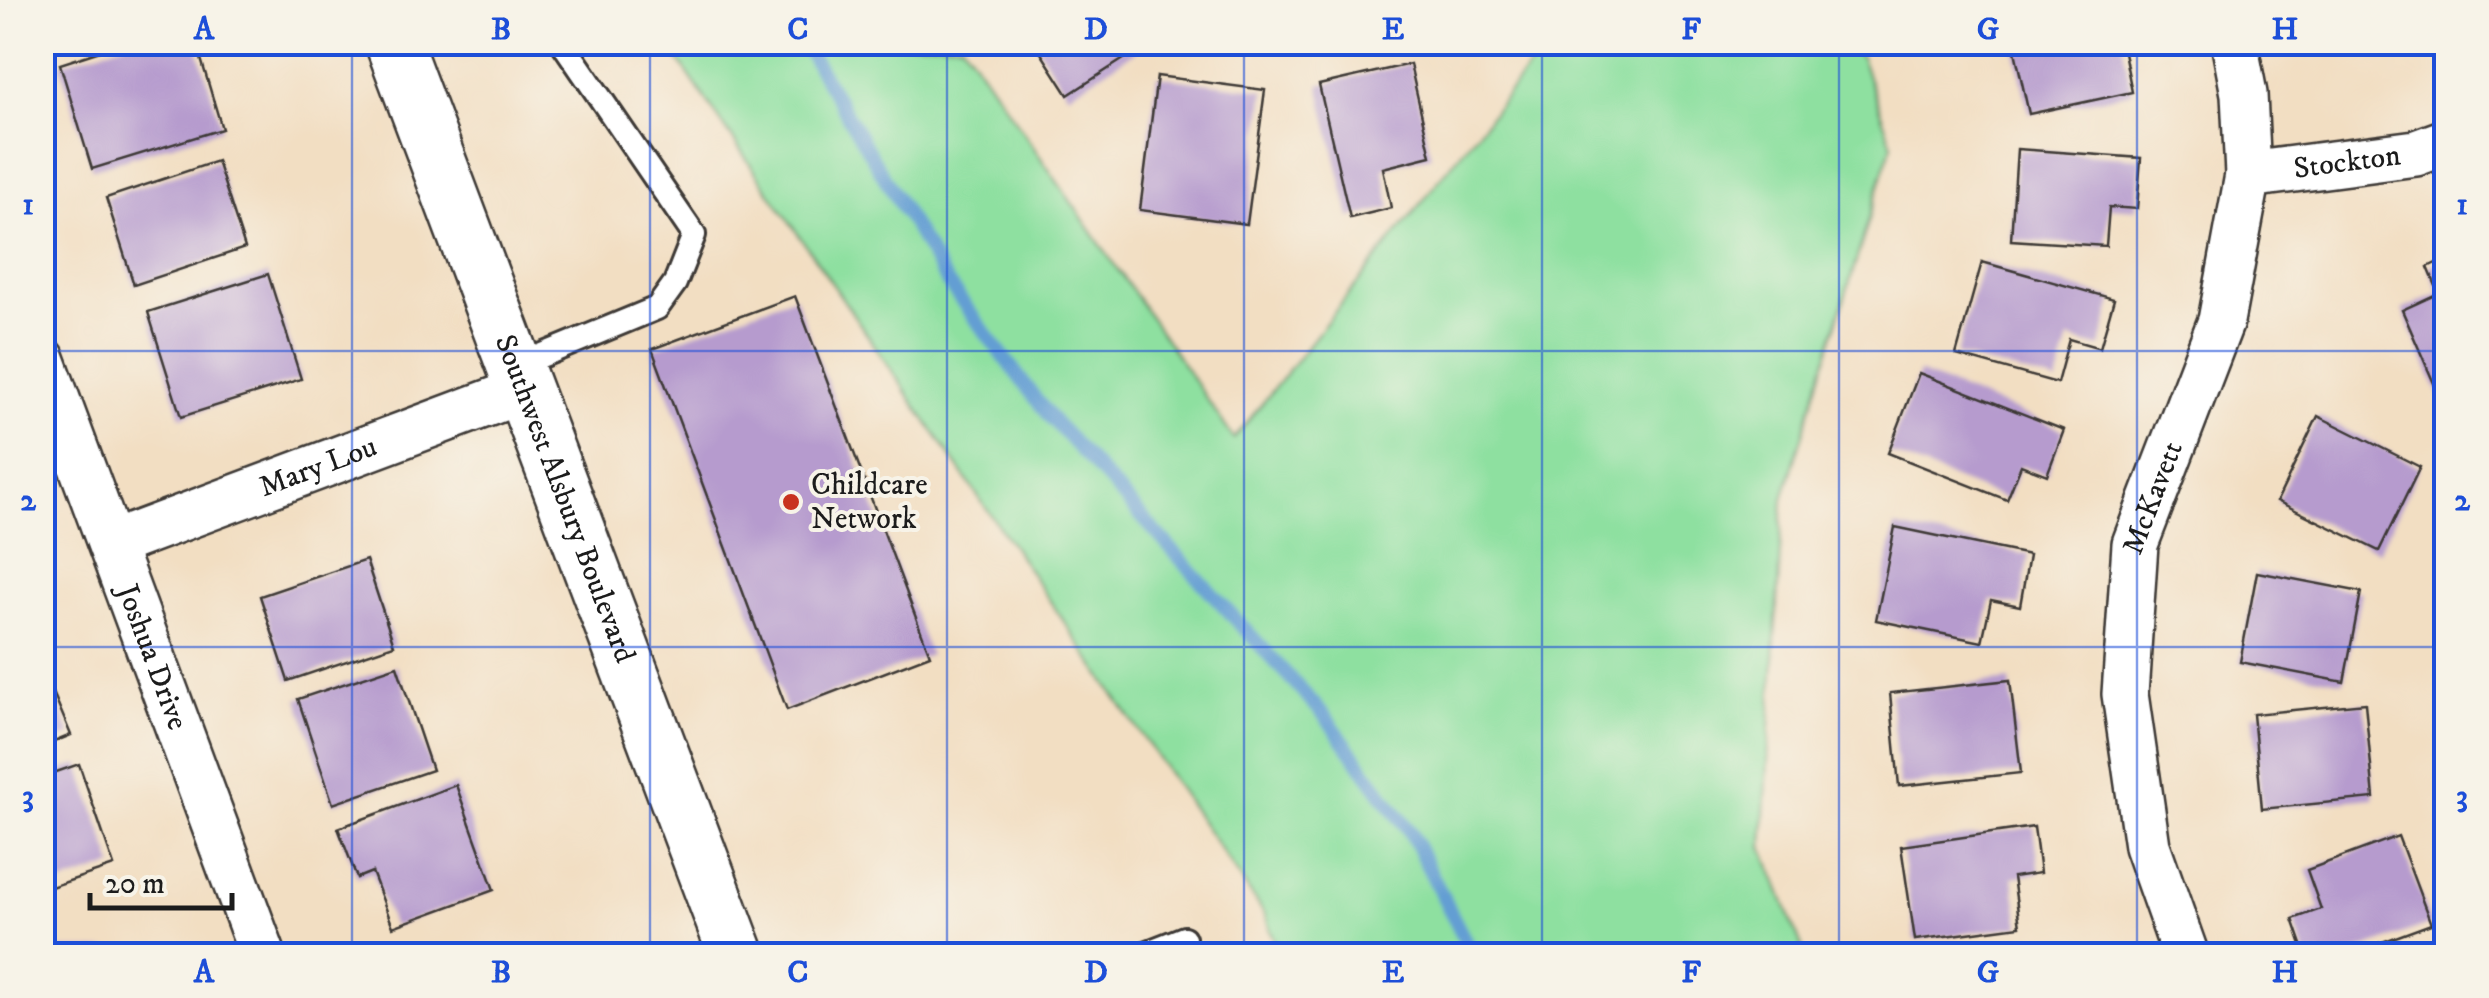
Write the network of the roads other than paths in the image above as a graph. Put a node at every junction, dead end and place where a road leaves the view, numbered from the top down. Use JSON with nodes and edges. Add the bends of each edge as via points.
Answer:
{"nodes":[{"id":1,"x":393,"y":42,"type":"edge"},
{"id":2,"x":562,"y":42,"type":"edge"},
{"id":3,"x":2234,"y":42,"type":"edge"},
{"id":4,"x":2446,"y":142,"type":"edge"},
{"id":5,"x":2248,"y":176,"type":"junction"},
{"id":6,"x":42,"y":358,"type":"edge"},
{"id":7,"x":519,"y":378,"type":"junction"},
{"id":8,"x":112,"y":544,"type":"junction"},
{"id":9,"x":1184,"y":938,"type":"dead end"},
{"id":10,"x":263,"y":956,"type":"edge"},
{"id":11,"x":737,"y":956,"type":"edge"},
{"id":12,"x":1138,"y":956,"type":"edge"},
{"id":13,"x":2186,"y":956,"type":"edge"}],
"edges":[{"from":1,"to":7,"type":"main road","name":"Southwest Alsbury Boulevard"},
{"from":2,"to":7,"type":"lane","via":[[694,234],[657,308]]},
{"from":3,"to":5,"type":"street","name":"McKavett"},
{"from":4,"to":5,"type":"street","name":"Stockton","via":[[2416,153]]},
{"from":5,"to":13,"type":"street","name":"McKavett","via":[[2222,321],[2136,544],[2125,694],[2146,846]]},
{"from":6,"to":8,"type":"street","name":"Joshua Drive"},
{"from":7,"to":8,"type":"street","name":"Mary Lou"},
{"from":7,"to":11,"type":"main road","name":"Southwest Alsbury Boulevard"},
{"from":8,"to":10,"type":"street","name":"Joshua Drive"},
{"from":9,"to":12,"type":"lane"}]}
